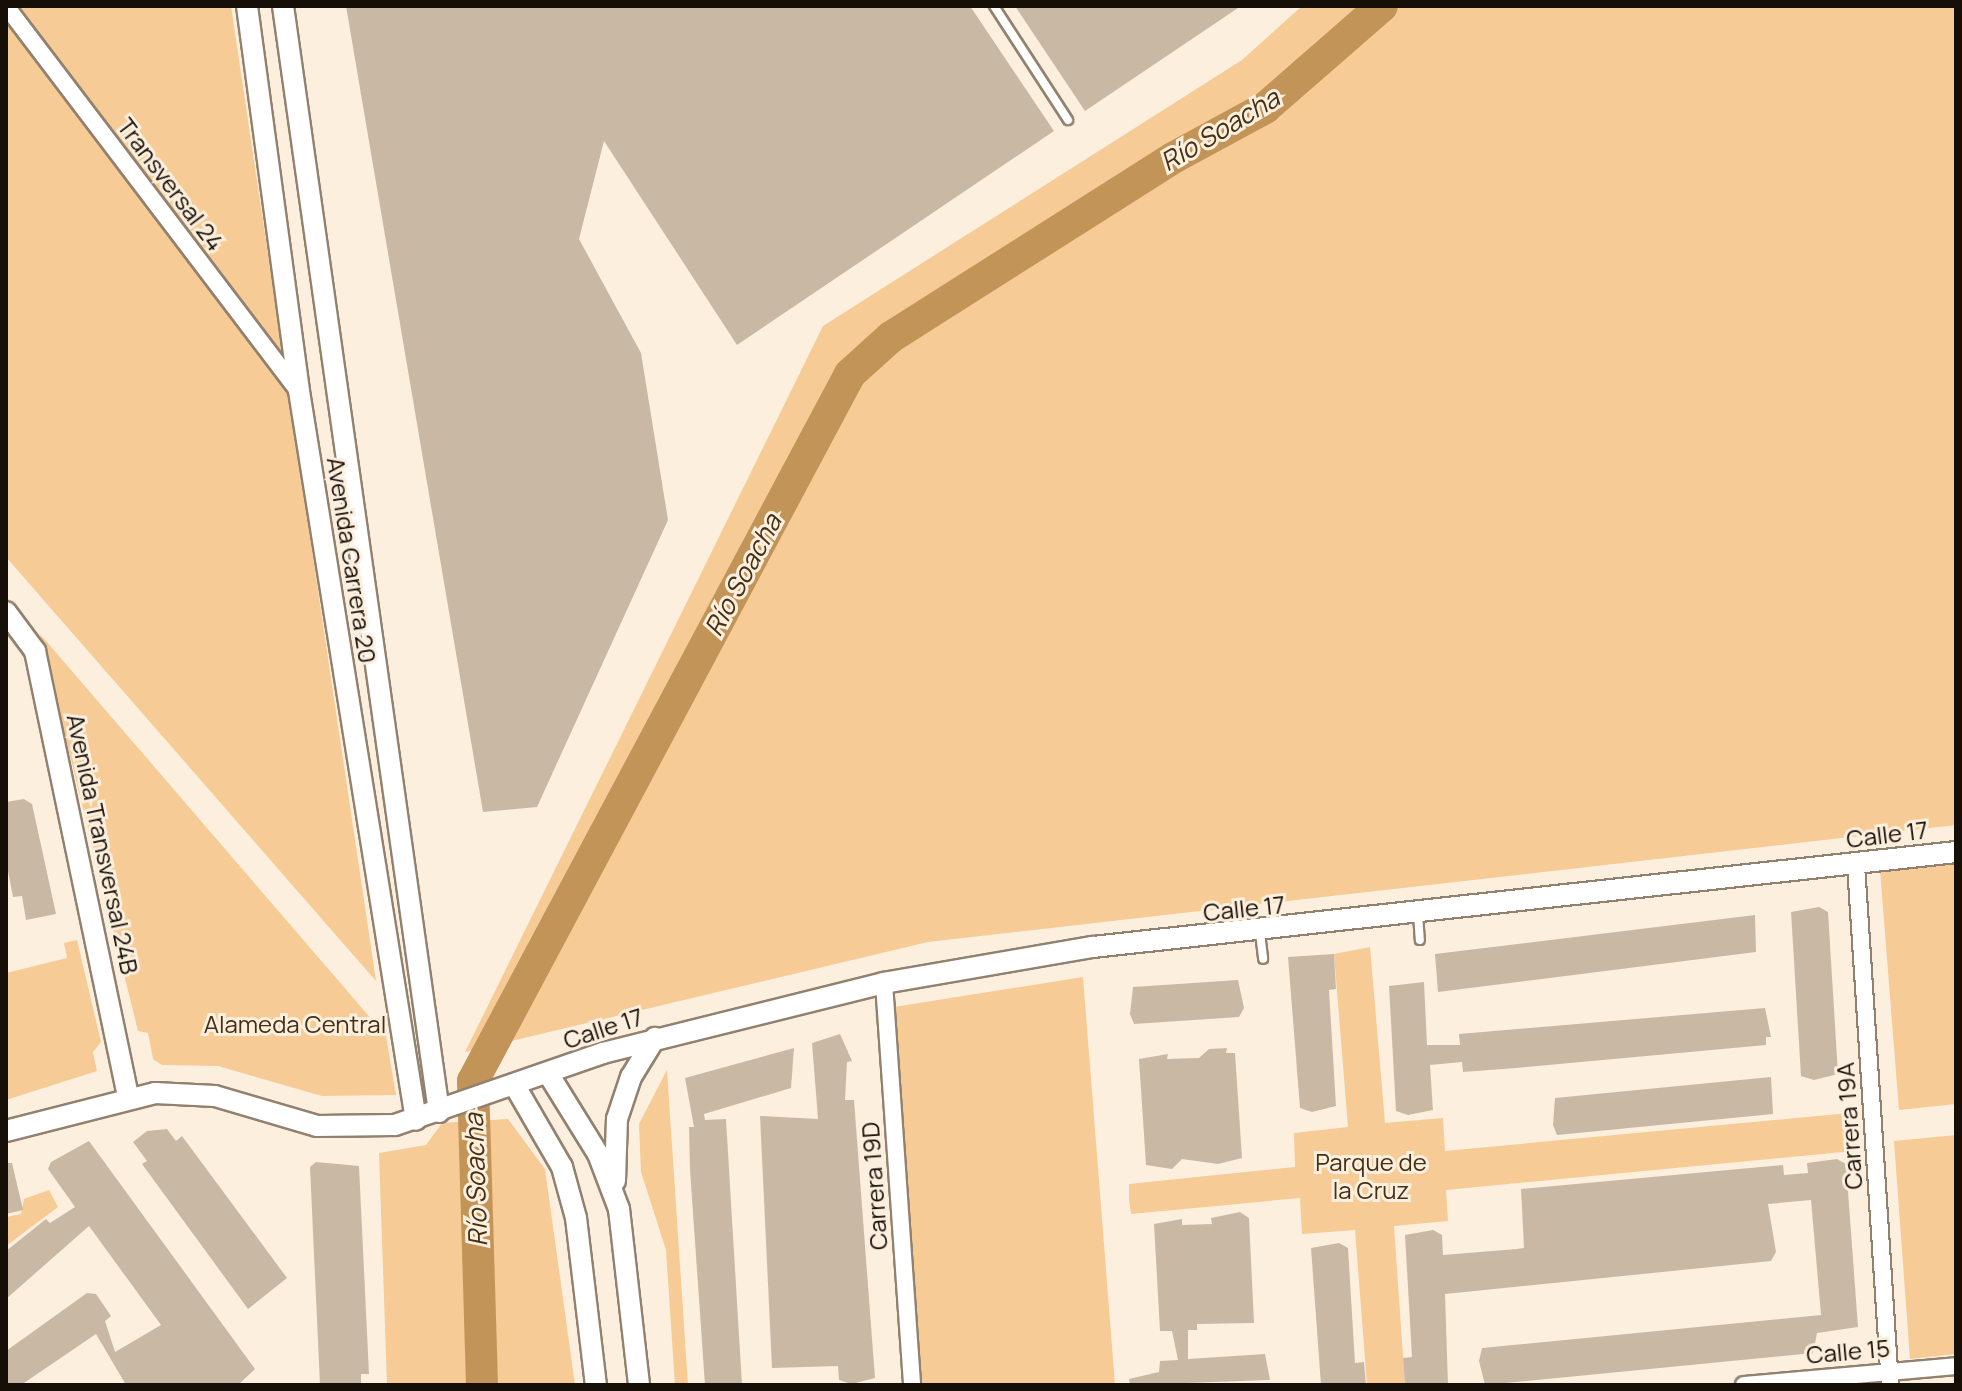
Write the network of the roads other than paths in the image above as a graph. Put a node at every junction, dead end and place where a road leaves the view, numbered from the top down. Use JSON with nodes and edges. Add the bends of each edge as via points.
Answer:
{"nodes":[{"id":1,"x":6,"y":6,"type":"edge"},
{"id":2,"x":247,"y":6,"type":"edge"},
{"id":3,"x":283,"y":6,"type":"edge"},
{"id":4,"x":994,"y":6,"type":"edge"},
{"id":5,"x":1068,"y":120,"type":"dead end"},
{"id":6,"x":299,"y":391,"type":"junction"},
{"id":7,"x":6,"y":612,"type":"edge"},
{"id":8,"x":1956,"y":852,"type":"edge"},
{"id":9,"x":1856,"y":865,"type":"junction"},
{"id":10,"x":1418,"y":914,"type":"junction"},
{"id":11,"x":1260,"y":933,"type":"junction"},
{"id":12,"x":1420,"y":940,"type":"dead end"},
{"id":13,"x":1263,"y":959,"type":"dead end"},
{"id":14,"x":884,"y":983,"type":"junction"},
{"id":15,"x":655,"y":1038,"type":"junction"},
{"id":16,"x":549,"y":1075,"type":"junction"},
{"id":17,"x":515,"y":1086,"type":"junction"},
{"id":18,"x":128,"y":1097,"type":"junction"},
{"id":19,"x":448,"y":1109,"type":"junction"},
{"id":20,"x":416,"y":1120,"type":"junction"},
{"id":21,"x":6,"y":1131,"type":"edge"},
{"id":22,"x":619,"y":1209,"type":"junction"},
{"id":23,"x":1956,"y":1366,"type":"edge"},
{"id":24,"x":1889,"y":1378,"type":"edge"},
{"id":25,"x":596,"y":1385,"type":"edge"},
{"id":26,"x":639,"y":1385,"type":"edge"},
{"id":27,"x":912,"y":1385,"type":"edge"},
{"id":28,"x":1744,"y":1385,"type":"edge"}],
"edges":[{"from":1,"to":6,"type":"street","name":"Transversal 24"},
{"from":2,"to":6,"type":"street","name":"Avenida Carrera 20"},
{"from":3,"to":19,"type":"street","name":"Avenida Carrera 20"},
{"from":4,"to":5,"type":"lane"},
{"from":6,"to":20,"type":"street","name":"Avenida Carrera 20"},
{"from":7,"to":18,"type":"street","name":"Avenida Transversal 24B","via":[[35,651]]},
{"from":8,"to":9,"type":"street","name":"Calle 17"},
{"from":9,"to":10,"type":"street","name":"Calle 17"},
{"from":9,"to":24,"type":"street","name":"Carrera 19A"},
{"from":10,"to":11,"type":"street","name":"Calle 17"},
{"from":10,"to":12,"type":"lane"},
{"from":11,"to":13,"type":"lane"},
{"from":11,"to":14,"type":"street","name":"Calle 17","via":[[1093,947]]},
{"from":14,"to":15,"type":"street","name":"Calle 17"},
{"from":14,"to":27,"type":"street","name":"Carrera 19D"},
{"from":15,"to":16,"type":"street","name":"Calle 17"},
{"from":15,"to":22,"type":"street","via":[[631,1077],[617,1119],[613,1164]]},
{"from":16,"to":17,"type":"street","name":"Calle 17"},
{"from":16,"to":22,"type":"street","via":[[598,1154]]},
{"from":17,"to":19,"type":"street","name":"Calle 17"},
{"from":17,"to":25,"type":"street","via":[[562,1167],[576,1218]]},
{"from":18,"to":20,"type":"street","via":[[215,1096],[286,1121],[349,1130]]},
{"from":18,"to":21,"type":"street"},
{"from":19,"to":20,"type":"street"},
{"from":22,"to":26,"type":"street"},
{"from":23,"to":24,"type":"street","name":"Calle 15"},
{"from":24,"to":28,"type":"street","name":"Calle 15"}]}
